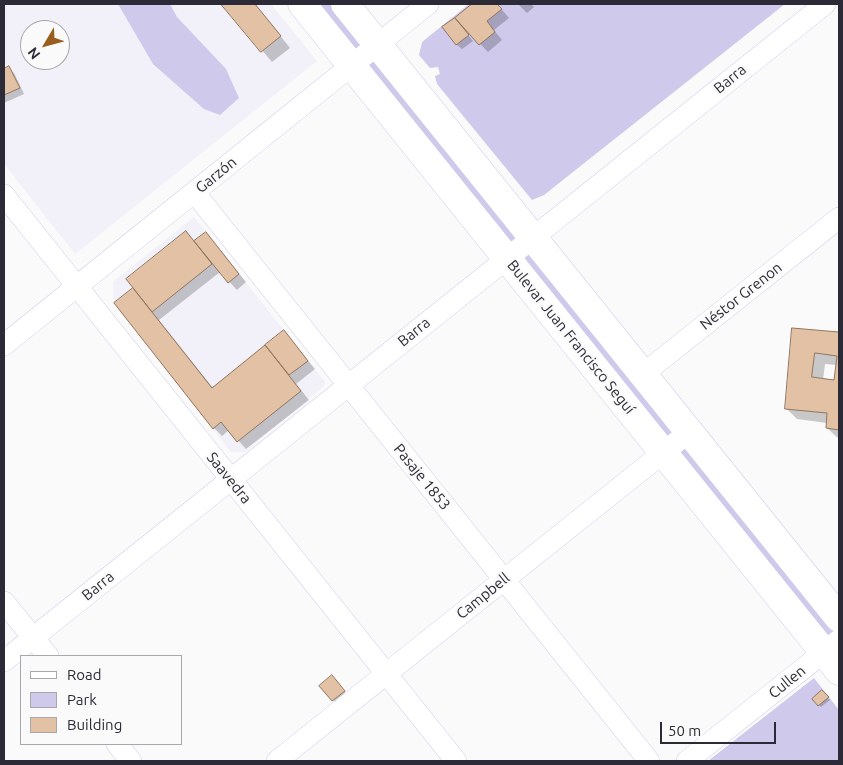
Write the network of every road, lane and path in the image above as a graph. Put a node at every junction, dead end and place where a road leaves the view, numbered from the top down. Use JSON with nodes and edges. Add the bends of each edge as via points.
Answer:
{"nodes":[{"id":1,"x":302,"y":4,"type":"edge"},
{"id":2,"x":345,"y":4,"type":"edge"},
{"id":3,"x":428,"y":4,"type":"edge"},
{"id":4,"x":825,"y":4,"type":"edge"},
{"id":5,"x":378,"y":44,"type":"junction"},
{"id":6,"x":352,"y":66,"type":"junction"},
{"id":7,"x":194,"y":192,"type":"junction"},
{"id":8,"x":4,"y":195,"type":"edge"},
{"id":9,"x":839,"y":218,"type":"edge"},
{"id":10,"x":533,"y":237,"type":"junction"},
{"id":11,"x":507,"y":258,"type":"junction"},
{"id":12,"x":76,"y":287,"type":"junction"},
{"id":13,"x":4,"y":345,"type":"edge"},
{"id":14,"x":643,"y":374,"type":"junction"},
{"id":15,"x":348,"y":385,"type":"junction"},
{"id":16,"x":689,"y":432,"type":"junction"},
{"id":17,"x":663,"y":452,"type":"junction"},
{"id":18,"x":230,"y":480,"type":"junction"},
{"id":19,"x":504,"y":580,"type":"junction"},
{"id":20,"x":4,"y":602,"type":"edge"},
{"id":21,"x":839,"y":618,"type":"edge"},
{"id":22,"x":33,"y":638,"type":"junction"},
{"id":23,"x":834,"y":654,"type":"edge"},
{"id":24,"x":47,"y":655,"type":"edge"},
{"id":25,"x":4,"y":661,"type":"edge"},
{"id":26,"x":386,"y":674,"type":"junction"},
{"id":27,"x":118,"y":745,"type":"edge"},
{"id":28,"x":283,"y":759,"type":"edge"},
{"id":29,"x":131,"y":761,"type":"edge"},
{"id":30,"x":456,"y":761,"type":"edge"},
{"id":31,"x":648,"y":761,"type":"edge"},
{"id":32,"x":687,"y":761,"type":"edge"}],
"edges":[{"from":1,"to":6,"type":"main road","name":"Bulevar Juan Francisco Seguí"},
{"from":2,"to":5,"type":"main road"},
{"from":3,"to":5,"type":"street","name":"Garzón"},
{"from":4,"to":10,"type":"street","name":"Barra"},
{"from":5,"to":6,"type":"street","name":"Garzón"},
{"from":5,"to":10,"type":"main road"},
{"from":6,"to":7,"type":"street","name":"Garzón"},
{"from":6,"to":11,"type":"main road","name":"Bulevar Juan Francisco Seguí"},
{"from":7,"to":12,"type":"street","name":"Garzón"},
{"from":7,"to":15,"type":"street","name":"Pasaje 1853"},
{"from":8,"to":12,"type":"street","name":"Saavedra"},
{"from":9,"to":14,"type":"street","name":"Néstor Grenon"},
{"from":10,"to":11,"type":"street","name":"Barra"},
{"from":10,"to":14,"type":"main road"},
{"from":11,"to":15,"type":"street","name":"Barra"},
{"from":11,"to":17,"type":"main road","name":"Bulevar Juan Francisco Seguí"},
{"from":12,"to":13,"type":"street","name":"Garzón"},
{"from":12,"to":18,"type":"street","name":"Saavedra"},
{"from":14,"to":16,"type":"main road"},
{"from":15,"to":18,"type":"street","name":"Barra"},
{"from":15,"to":19,"type":"street","name":"Pasaje 1853"},
{"from":16,"to":17,"type":"street","name":"Campbell"},
{"from":16,"to":21,"type":"main road"},
{"from":17,"to":19,"type":"street","name":"Campbell"},
{"from":17,"to":23,"type":"main road","name":"Bulevar Juan Francisco Seguí"},
{"from":18,"to":22,"type":"street","name":"Barra"},
{"from":18,"to":26,"type":"street","name":"Saavedra"},
{"from":19,"to":26,"type":"street","name":"Campbell"},
{"from":19,"to":31,"type":"street","name":"Pasaje 1853"},
{"from":20,"to":22,"type":"street"},
{"from":22,"to":24,"type":"street"},
{"from":22,"to":25,"type":"street","name":"Barra"},
{"from":23,"to":32,"type":"street","name":"Cullen"},
{"from":26,"to":28,"type":"street","name":"Campbell"},
{"from":26,"to":30,"type":"street","name":"Saavedra"},
{"from":27,"to":29,"type":"street"}]}
